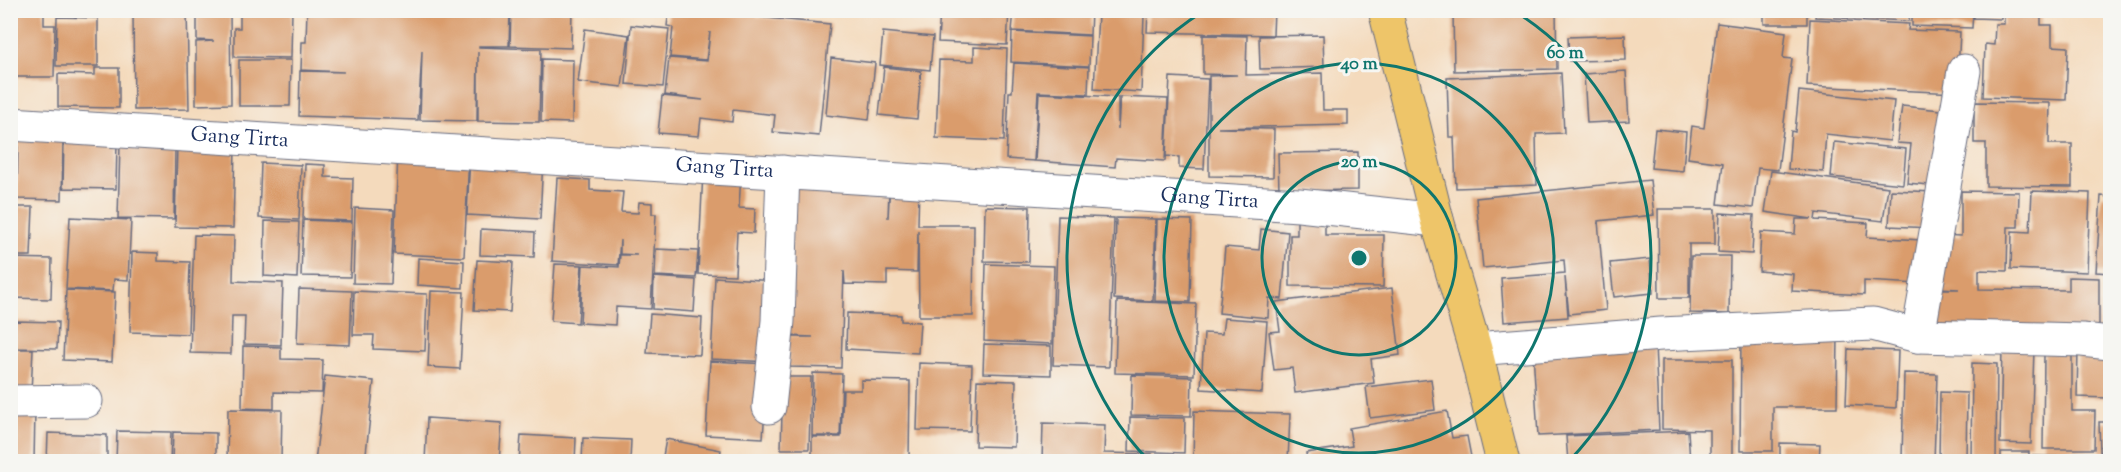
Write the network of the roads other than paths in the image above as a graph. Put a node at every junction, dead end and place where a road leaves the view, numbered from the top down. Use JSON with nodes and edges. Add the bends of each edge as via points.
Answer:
{"nodes":[{"id":1,"x":1385,"y":10,"type":"edge"},
{"id":2,"x":1964,"y":71,"type":"dead end"},
{"id":3,"x":10,"y":124,"type":"edge"},
{"id":4,"x":783,"y":172,"type":"junction"},
{"id":5,"x":1437,"y":220,"type":"junction"},
{"id":6,"x":1918,"y":336,"type":"junction"},
{"id":7,"x":2110,"y":343,"type":"edge"},
{"id":8,"x":1475,"y":350,"type":"junction"},
{"id":9,"x":86,"y":401,"type":"dead end"},
{"id":10,"x":10,"y":402,"type":"edge"},
{"id":11,"x":769,"y":407,"type":"dead end"},
{"id":12,"x":1503,"y":462,"type":"edge"}],
"edges":[{"from":1,"to":5,"type":"main road"},
{"from":2,"to":6,"type":"street"},
{"from":3,"to":4,"type":"street","name":"Gang Tirta"},
{"from":4,"to":5,"type":"street","name":"Gang Tirta","via":[[1299,205]]},
{"from":4,"to":11,"type":"street","via":[[778,321]]},
{"from":5,"to":8,"type":"main road"},
{"from":6,"to":7,"type":"street"},
{"from":6,"to":8,"type":"street","via":[[1873,324],[1661,334]]},
{"from":8,"to":12,"type":"main road"},
{"from":9,"to":10,"type":"street"}]}
